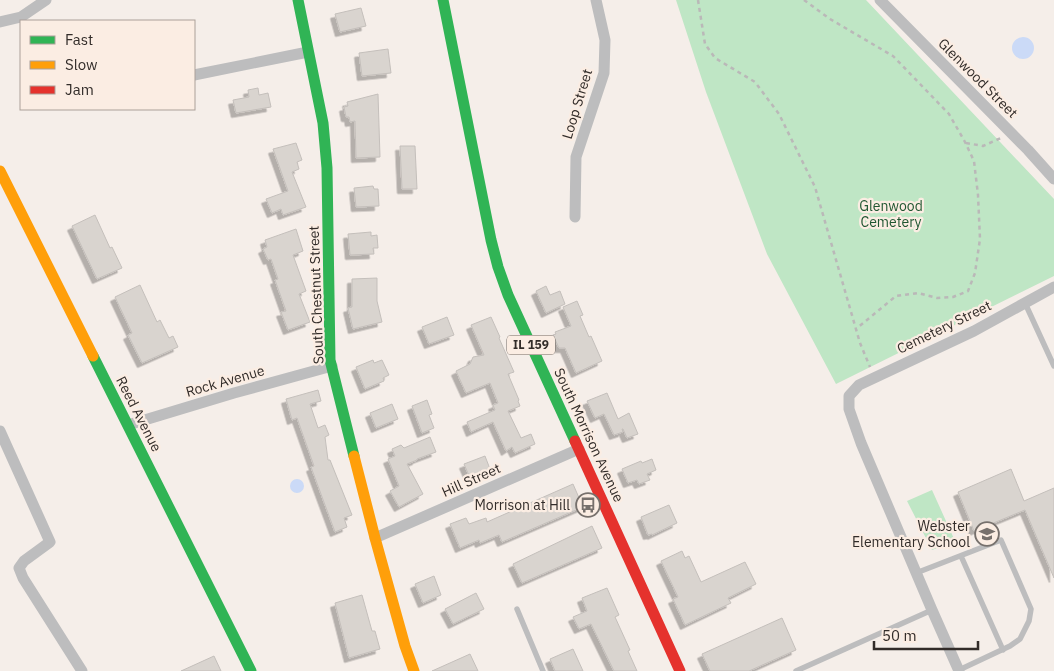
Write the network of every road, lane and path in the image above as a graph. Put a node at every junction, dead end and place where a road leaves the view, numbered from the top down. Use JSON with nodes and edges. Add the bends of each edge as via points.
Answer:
{"nodes":[{"id":1,"x":46,"y":0,"type":"edge"},
{"id":2,"x":298,"y":0,"type":"edge"},
{"id":3,"x":443,"y":0,"type":"edge"},
{"id":4,"x":596,"y":0,"type":"edge"},
{"id":5,"x":698,"y":0,"type":"edge"},
{"id":6,"x":804,"y":0,"type":"edge"},
{"id":7,"x":880,"y":0,"type":"edge"},
{"id":8,"x":0,"y":22,"type":"edge"},
{"id":9,"x":308,"y":52,"type":"junction"},
{"id":10,"x":195,"y":75,"type":"edge"},
{"id":11,"x":1012,"y":134,"type":"junction"},
{"id":12,"x":965,"y":142,"type":"junction"},
{"id":13,"x":0,"y":170,"type":"edge"},
{"id":14,"x":1054,"y":179,"type":"edge"},
{"id":15,"x":575,"y":217,"type":"dead end"},
{"id":16,"x":1054,"y":287,"type":"edge"},
{"id":17,"x":1025,"y":303,"type":"junction"},
{"id":18,"x":856,"y":329,"type":"junction"},
{"id":19,"x":332,"y":366,"type":"junction"},
{"id":20,"x":1054,"y":366,"type":"edge"},
{"id":21,"x":875,"y":378,"type":"junction"},
{"id":22,"x":128,"y":425,"type":"junction"},
{"id":23,"x":0,"y":431,"type":"edge"},
{"id":24,"x":579,"y":449,"type":"junction"},
{"id":25,"x":375,"y":538,"type":"junction"},
{"id":26,"x":961,"y":556,"type":"junction"},
{"id":27,"x":916,"y":573,"type":"junction"},
{"id":28,"x":517,"y":609,"type":"dead end"},
{"id":29,"x":932,"y":610,"type":"junction"},
{"id":30,"x":1003,"y":650,"type":"junction"},
{"id":31,"x":82,"y":671,"type":"edge"},
{"id":32,"x":251,"y":671,"type":"edge"},
{"id":33,"x":414,"y":671,"type":"edge"},
{"id":34,"x":543,"y":671,"type":"edge"},
{"id":35,"x":680,"y":671,"type":"edge"},
{"id":36,"x":796,"y":671,"type":"edge"},
{"id":37,"x":959,"y":671,"type":"edge"}],
"edges":[{"from":1,"to":8,"type":"street","via":[[21,17]]},
{"from":2,"to":9,"type":"street","name":"South Chestnut Street"},
{"from":3,"to":24,"type":"street","name":"South Morrison Avenue","number":"IL 159","via":[[498,267]]},
{"from":4,"to":15,"type":"street","name":"Loop Street","via":[[605,40],[604,73],[576,157]]},
{"from":5,"to":18,"type":"path","via":[[705,44],[714,58],[755,82],[779,114],[815,187]]},
{"from":6,"to":12,"type":"path","via":[[893,56],[949,114]]},
{"from":7,"to":11,"type":"street","name":"Glenwood Street"},
{"from":9,"to":10,"type":"street"},
{"from":9,"to":19,"type":"street","name":"South Chestnut Street","via":[[323,123],[327,168]]},
{"from":11,"to":12,"type":"path","via":[[983,146]]},
{"from":11,"to":14,"type":"street","name":"Glenwood Street"},
{"from":12,"to":18,"type":"path","via":[[974,160],[980,239],[975,273],[968,291],[953,298],[918,293],[896,296]]},
{"from":13,"to":22,"type":"street","name":"Reed Avenue"},
{"from":16,"to":17,"type":"street","name":"Cemetery Street"},
{"from":17,"to":20,"type":"lane"},
{"from":17,"to":21,"type":"street","name":"Cemetery Street"},
{"from":18,"to":21,"type":"path"},
{"from":19,"to":22,"type":"street","name":"Rock Avenue"},
{"from":19,"to":25,"type":"street","name":"South Chestnut Street"},
{"from":21,"to":27,"type":"street","name":"Cemetery Street","via":[[859,385],[849,396],[849,409]]},
{"from":22,"to":32,"type":"street","name":"Reed Avenue"},
{"from":23,"to":31,"type":"street","via":[[50,542],[19,568]]},
{"from":24,"to":25,"type":"street","name":"Hill Street"},
{"from":24,"to":35,"type":"street","name":"South Morrison Avenue","number":"IL 159"},
{"from":25,"to":33,"type":"street","name":"South Chestnut Street"},
{"from":26,"to":27,"type":"lane"},
{"from":26,"to":30,"type":"lane"},
{"from":26,"to":30,"type":"lane","via":[[1001,540],[1030,609],[1029,622],[1020,639]]},
{"from":27,"to":29,"type":"street"},
{"from":28,"to":34,"type":"lane"},
{"from":29,"to":36,"type":"lane"},
{"from":29,"to":37,"type":"street"},
{"from":30,"to":37,"type":"lane"}]}
